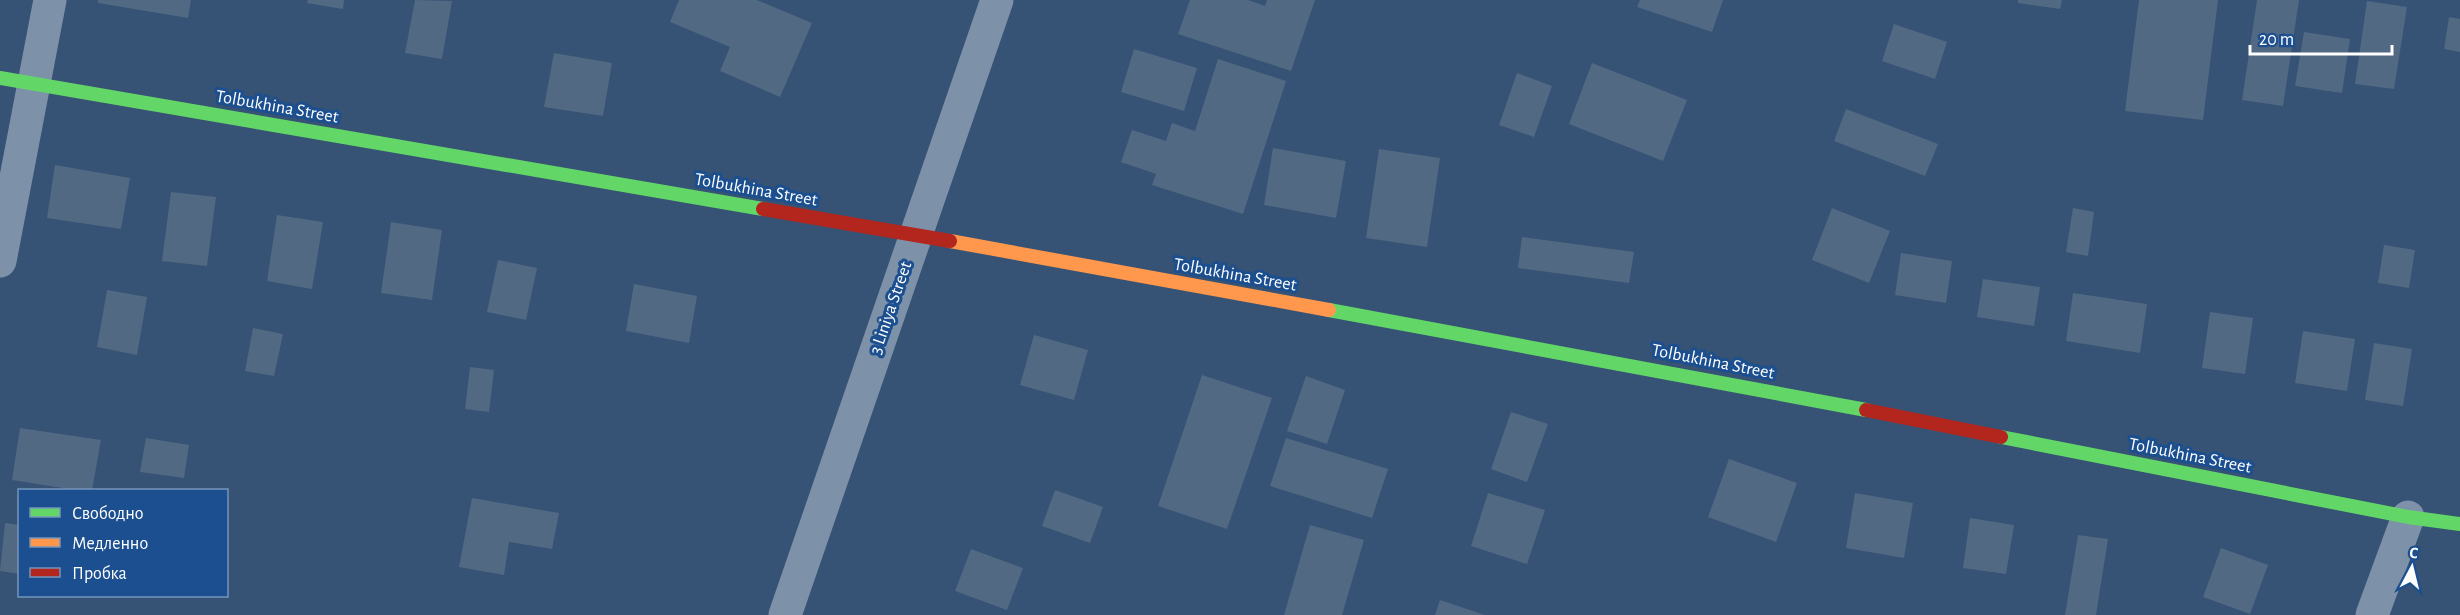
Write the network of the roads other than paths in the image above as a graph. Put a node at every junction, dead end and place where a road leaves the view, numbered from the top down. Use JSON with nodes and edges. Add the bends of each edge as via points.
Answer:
{"nodes":[{"id":1,"x":50,"y":0,"type":"edge"},
{"id":2,"x":997,"y":0,"type":"edge"},
{"id":3,"x":0,"y":78,"type":"edge"},
{"id":4,"x":32,"y":84,"type":"junction"},
{"id":5,"x":917,"y":235,"type":"junction"},
{"id":6,"x":0,"y":261,"type":"edge"},
{"id":7,"x":2408,"y":517,"type":"junction"},
{"id":8,"x":2460,"y":524,"type":"edge"},
{"id":9,"x":784,"y":615,"type":"edge"},
{"id":10,"x":2372,"y":615,"type":"edge"}],
"edges":[{"from":1,"to":4,"type":"street"},
{"from":2,"to":5,"type":"street","name":"3 Liniya Street"},
{"from":3,"to":4,"type":"street","name":"Tolbukhina Street"},
{"from":4,"to":5,"type":"street","name":"Tolbukhina Street"},
{"from":4,"to":6,"type":"street"},
{"from":5,"to":7,"type":"street","name":"Tolbukhina Street","via":[[1693,376]]},
{"from":5,"to":9,"type":"street","name":"3 Liniya Street"},
{"from":7,"to":8,"type":"street","name":"Tolbukhina Street"},
{"from":7,"to":10,"type":"street"}]}
